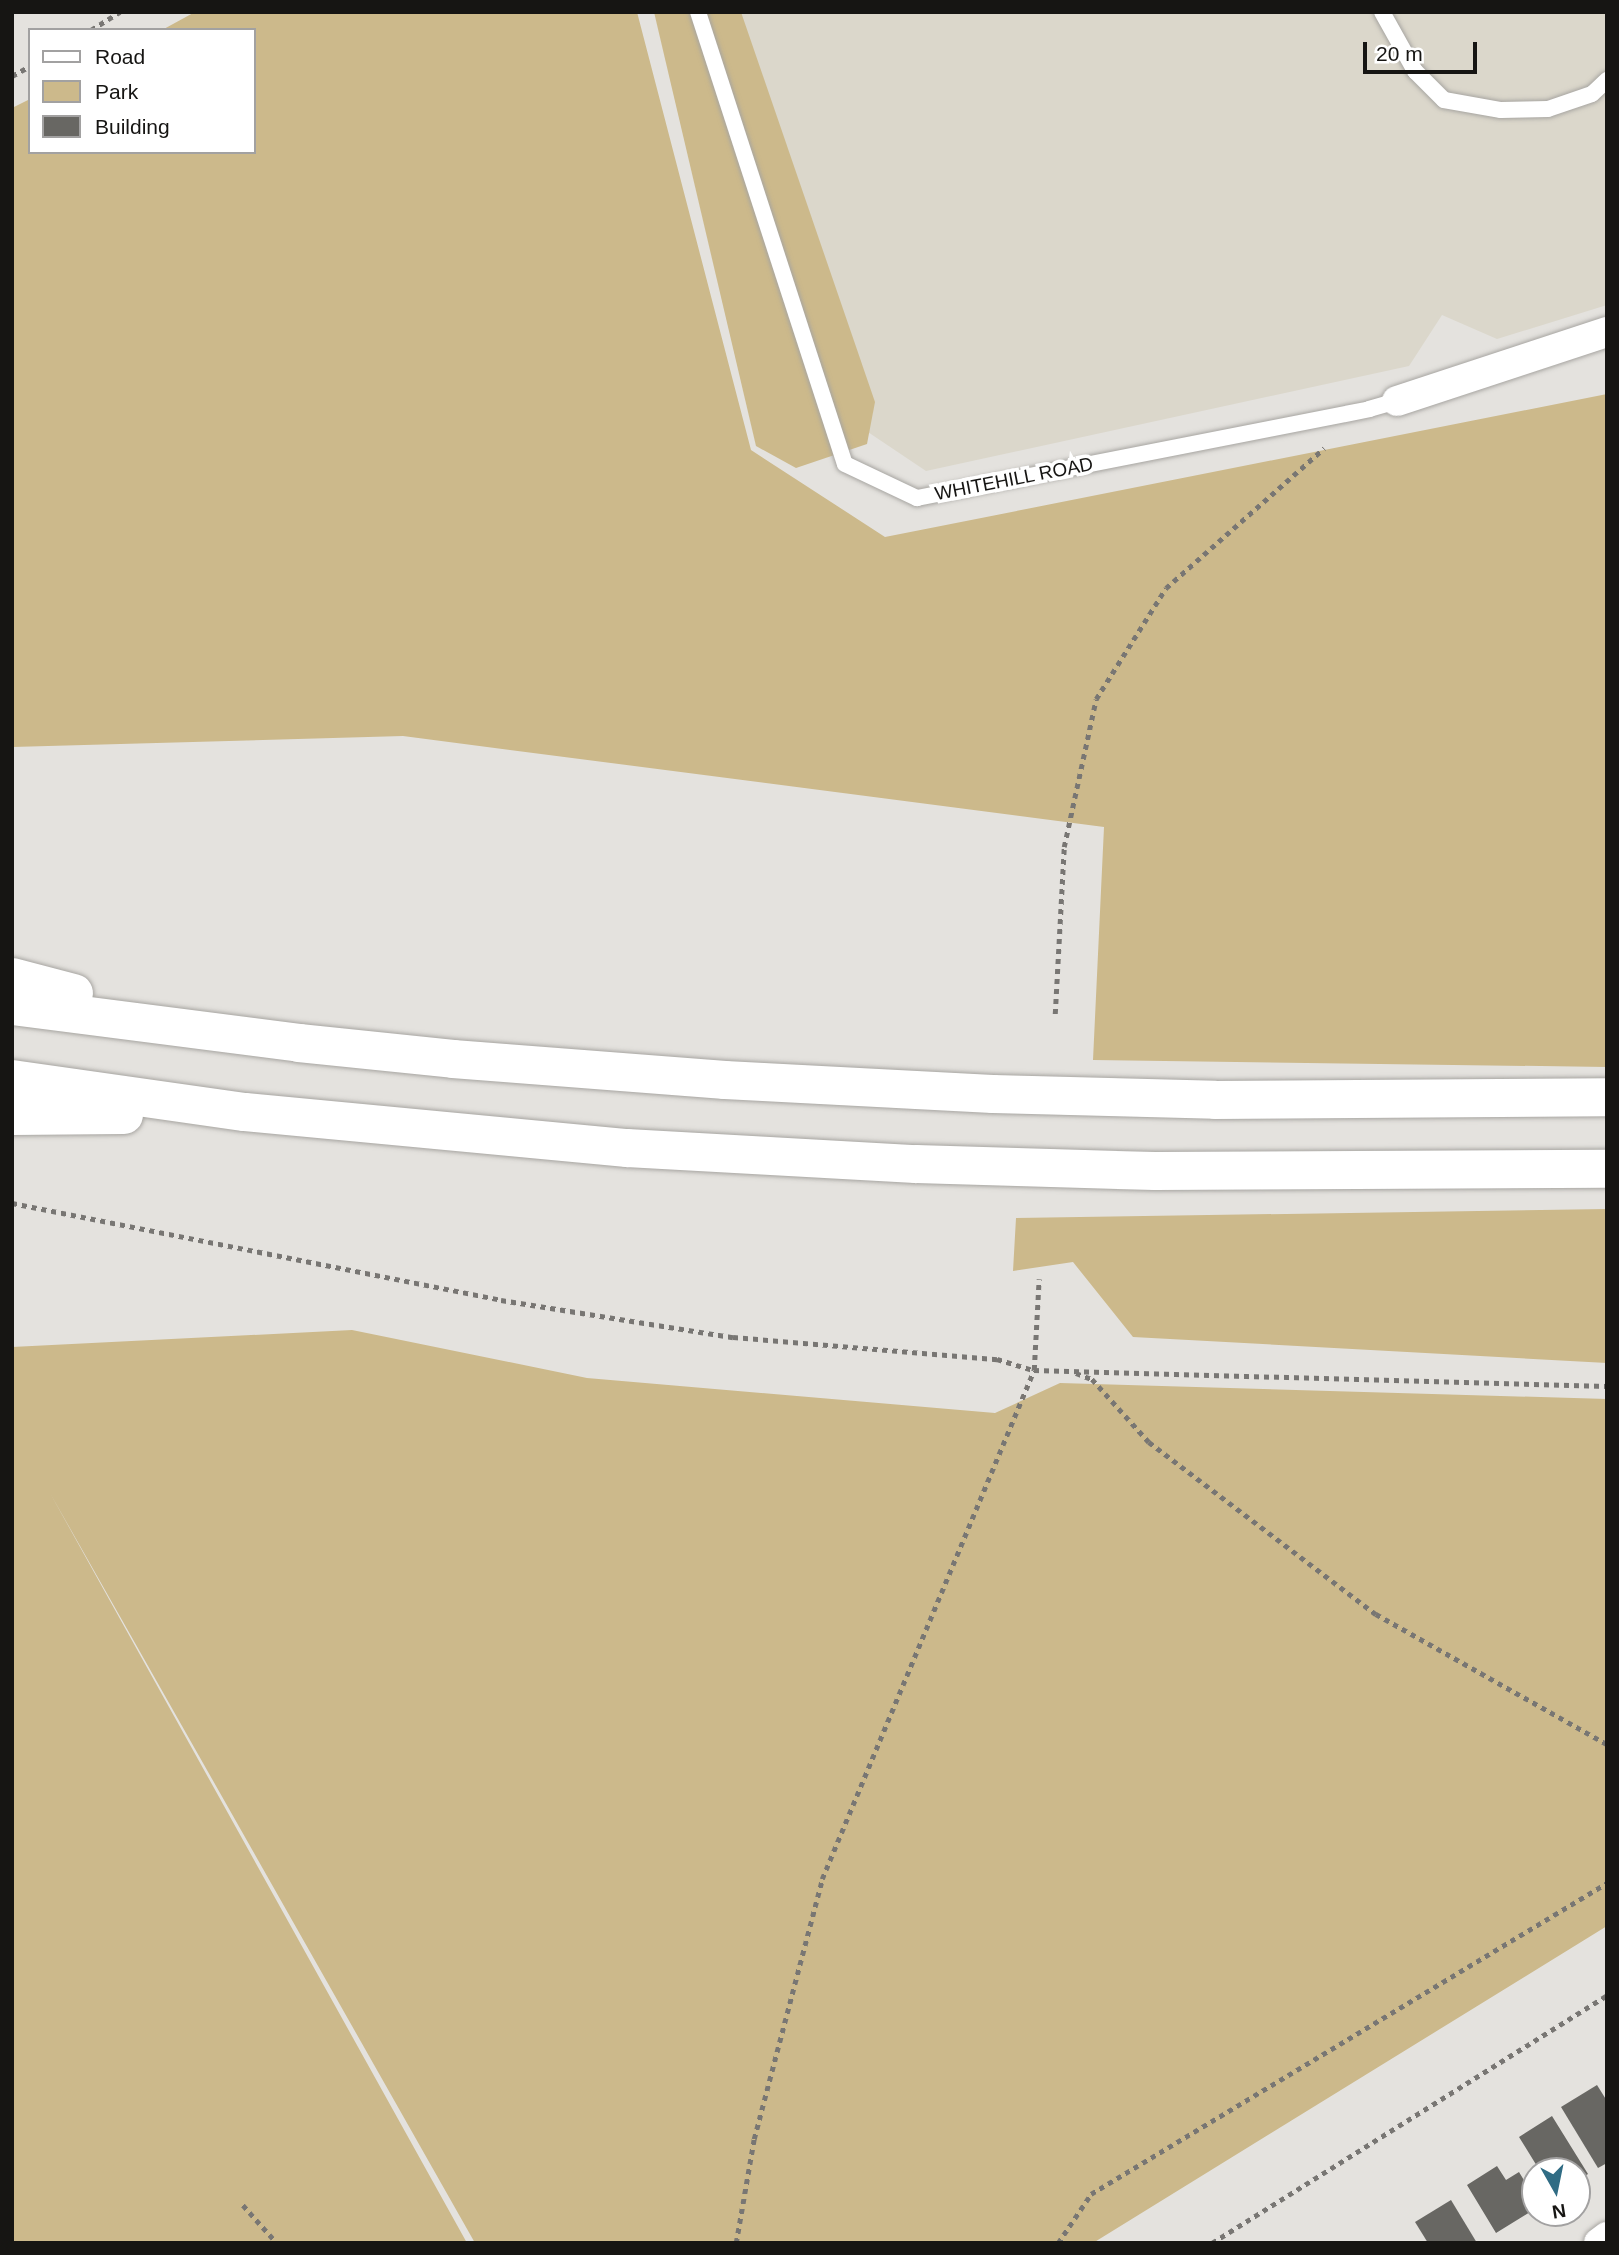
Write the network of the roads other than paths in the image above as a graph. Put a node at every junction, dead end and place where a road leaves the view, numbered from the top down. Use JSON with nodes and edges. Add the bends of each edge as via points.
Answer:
{"nodes":[{"id":1,"x":698,"y":12,"type":"edge"},
{"id":2,"x":1382,"y":12,"type":"edge"},
{"id":3,"x":1607,"y":80,"type":"edge"},
{"id":4,"x":1607,"y":332,"type":"edge"},
{"id":5,"x":1383,"y":405,"type":"joint"},
{"id":6,"x":12,"y":977,"type":"edge"},
{"id":7,"x":12,"y":1006,"type":"edge"},
{"id":8,"x":239,"y":1036,"type":"junction"},
{"id":9,"x":12,"y":1079,"type":"edge"},
{"id":10,"x":1607,"y":1097,"type":"edge"},
{"id":11,"x":245,"y":1112,"type":"junction"},
{"id":12,"x":12,"y":1116,"type":"edge"},
{"id":13,"x":1607,"y":1169,"type":"edge"},
{"id":14,"x":1607,"y":2238,"type":"edge"},
{"id":15,"x":1599,"y":2243,"type":"edge"}],
"edges":[{"from":1,"to":5,"type":"lane","name":"WHITEHILL ROAD","via":[[845,464],[917,498]]},
{"from":2,"to":3,"type":"lane","via":[[1415,71],[1444,100],[1501,110],[1548,109],[1592,94]]},
{"from":4,"to":5,"type":"street","name":"WHITEHILL ROAD"},
{"from":6,"to":8,"type":"main road"},
{"from":7,"to":8,"type":"main road"},
{"from":8,"to":10,"type":"main road","via":[[562,1068],[993,1094],[1215,1100]]},
{"from":9,"to":11,"type":"main road"},
{"from":11,"to":12,"type":"main road"},
{"from":11,"to":13,"type":"main road","via":[[627,1148],[916,1164],[1155,1171]]},
{"from":14,"to":15,"type":"street"}]}
